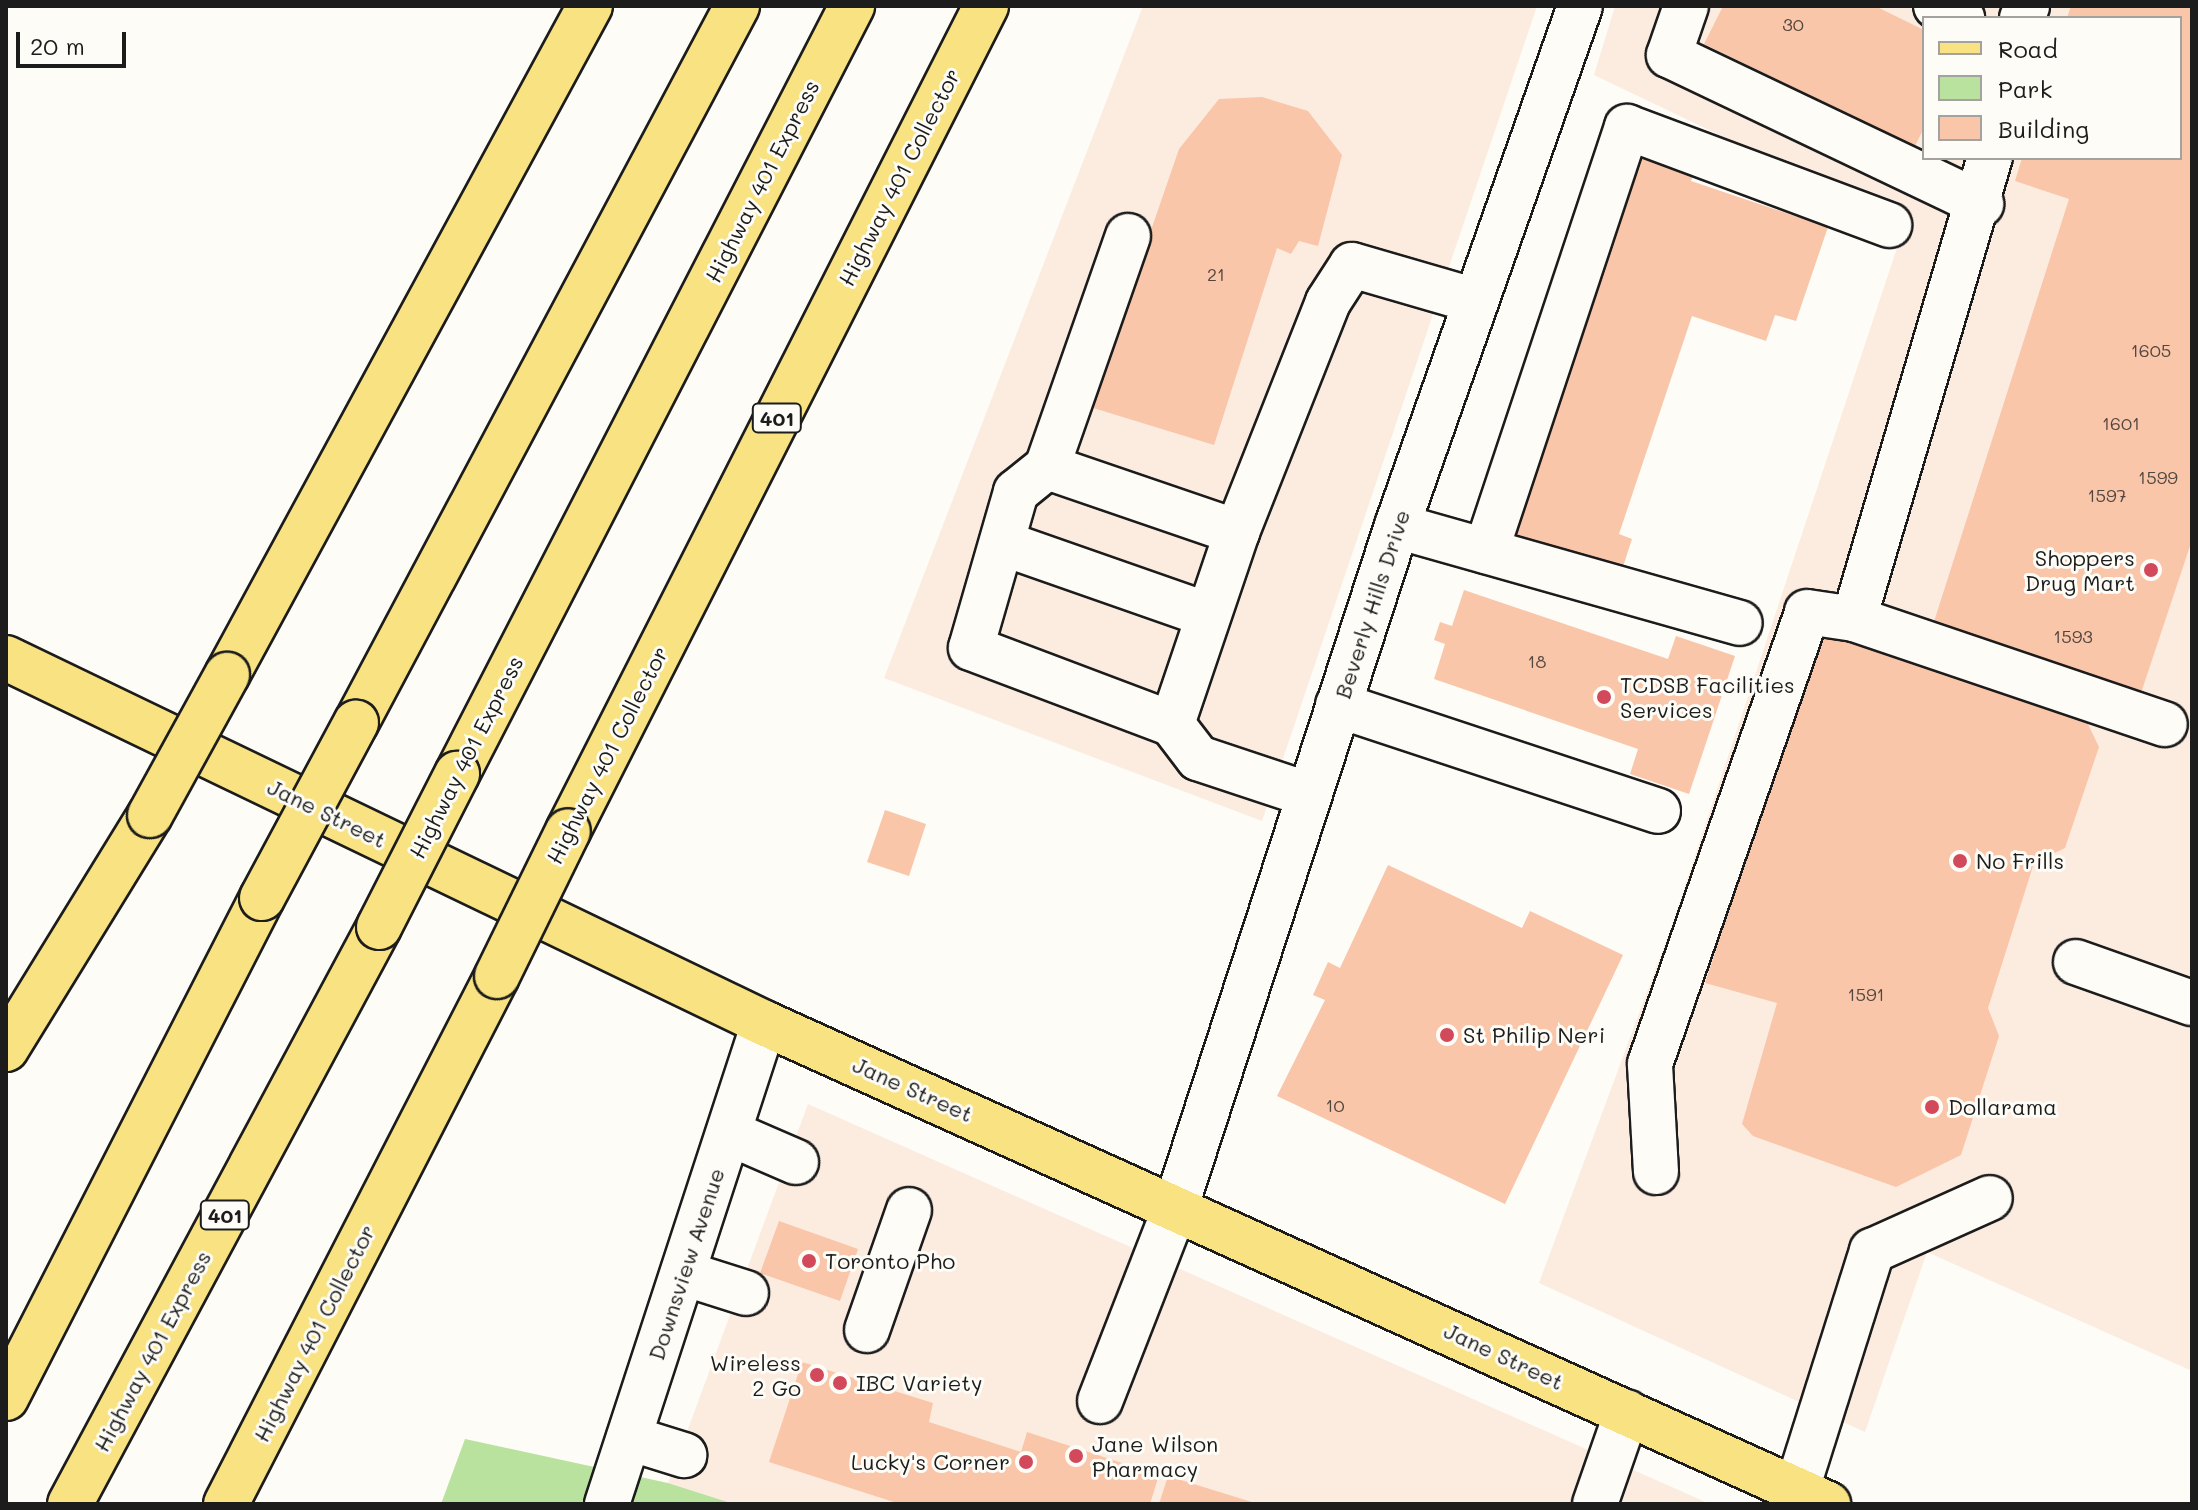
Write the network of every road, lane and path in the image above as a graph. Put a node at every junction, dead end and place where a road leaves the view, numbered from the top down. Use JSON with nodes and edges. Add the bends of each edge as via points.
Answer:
{"nodes":[{"id":1,"x":590,"y":6,"type":"edge"},
{"id":2,"x":737,"y":6,"type":"edge"},
{"id":3,"x":852,"y":6,"type":"edge"},
{"id":4,"x":986,"y":6,"type":"edge"},
{"id":5,"x":1686,"y":6,"type":"edge"},
{"id":6,"x":1936,"y":6,"type":"edge"},
{"id":7,"x":1568,"y":10,"type":"edge"},
{"id":8,"x":1958,"y":16,"type":"edge"},
{"id":9,"x":1990,"y":160,"type":"edge"},
{"id":10,"x":1981,"y":204,"type":"junction"},
{"id":11,"x":1889,"y":225,"type":"dead end"},
{"id":12,"x":1128,"y":236,"type":"dead end"},
{"id":13,"x":1476,"y":301,"type":"junction"},
{"id":14,"x":1047,"y":467,"type":"junction"},
{"id":15,"x":1397,"y":526,"type":"junction"},
{"id":16,"x":1237,"y":532,"type":"junction"},
{"id":17,"x":1005,"y":544,"type":"junction"},
{"id":18,"x":1486,"y":551,"type":"junction"},
{"id":19,"x":1208,"y":615,"type":"junction"},
{"id":20,"x":1854,"y":619,"type":"junction"},
{"id":21,"x":1740,"y":623,"type":"dead end"},
{"id":22,"x":6,"y":658,"type":"edge"},
{"id":23,"x":1338,"y":705,"type":"junction"},
{"id":24,"x":1172,"y":724,"type":"junction"},
{"id":25,"x":2165,"y":724,"type":"dead end"},
{"id":26,"x":1309,"y":795,"type":"junction"},
{"id":27,"x":1658,"y":811,"type":"dead end"},
{"id":28,"x":2192,"y":978,"type":"edge"},
{"id":29,"x":2192,"y":1003,"type":"edge"},
{"id":30,"x":764,"y":1023,"type":"junction"},
{"id":31,"x":6,"y":1049,"type":"edge"},
{"id":32,"x":729,"y":1133,"type":"junction"},
{"id":33,"x":796,"y":1162,"type":"dead end"},
{"id":34,"x":1656,"y":1172,"type":"dead end"},
{"id":35,"x":1990,"y":1198,"type":"dead end"},
{"id":36,"x":1176,"y":1206,"type":"junction"},
{"id":37,"x":909,"y":1210,"type":"dead end"},
{"id":38,"x":683,"y":1273,"type":"junction"},
{"id":39,"x":746,"y":1293,"type":"dead end"},
{"id":40,"x":867,"y":1330,"type":"dead end"},
{"id":41,"x":6,"y":1398,"type":"edge"},
{"id":42,"x":1100,"y":1401,"type":"dead end"},
{"id":43,"x":1627,"y":1412,"type":"junction"},
{"id":44,"x":629,"y":1438,"type":"junction"},
{"id":45,"x":684,"y":1455,"type":"dead end"},
{"id":46,"x":610,"y":1494,"type":"edge"},
{"id":47,"x":1813,"y":1497,"type":"edge"},
{"id":48,"x":70,"y":1504,"type":"edge"},
{"id":49,"x":226,"y":1504,"type":"edge"},
{"id":50,"x":1595,"y":1504,"type":"edge"}],
"edges":[{"from":1,"to":31,"type":"main road","bridge":true,"via":[[150,815]]},
{"from":2,"to":41,"type":"main road","bridge":true,"via":[[262,898]]},
{"from":3,"to":48,"type":"main road","name":"Highway 401 Express","number":"401","bridge":true,"via":[[379,927]]},
{"from":4,"to":49,"type":"main road","name":"Highway 401 Collector","number":"401","bridge":true},
{"from":5,"to":10,"type":"street","via":[[1669,55]]},
{"from":6,"to":8,"type":"street"},
{"from":7,"to":13,"type":"street","name":"Beverly Hills Drive"},
{"from":9,"to":10,"type":"street"},
{"from":10,"to":20,"type":"street"},
{"from":11,"to":18,"type":"street","via":[[1627,127]]},
{"from":12,"to":14,"type":"street"},
{"from":13,"to":15,"type":"street","name":"Beverly Hills Drive"},
{"from":13,"to":16,"type":"street","via":[[1352,265],[1328,302]]},
{"from":14,"to":16,"type":"street"},
{"from":14,"to":17,"type":"street","via":[[1016,492]]},
{"from":15,"to":18,"type":"street"},
{"from":15,"to":23,"type":"street","name":"Beverly Hills Drive"},
{"from":16,"to":19,"type":"street"},
{"from":17,"to":19,"type":"street"},
{"from":17,"to":24,"type":"street","via":[[971,648]]},
{"from":18,"to":21,"type":"street"},
{"from":19,"to":24,"type":"street"},
{"from":20,"to":25,"type":"street"},
{"from":20,"to":34,"type":"street","via":[[1807,612],[1650,1064]]},
{"from":22,"to":30,"type":"main road","name":"Jane Street"},
{"from":23,"to":26,"type":"street","name":"Beverly Hills Drive"},
{"from":23,"to":27,"type":"street"},
{"from":24,"to":26,"type":"street","via":[[1198,758]]},
{"from":26,"to":36,"type":"street","name":"Beverly Hills Drive"},
{"from":28,"to":29,"type":"street","via":[[2080,952]]},
{"from":30,"to":32,"type":"street","name":"Downsview Avenue"},
{"from":30,"to":36,"type":"main road","name":"Jane Street"},
{"from":32,"to":33,"type":"street"},
{"from":32,"to":38,"type":"street","name":"Downsview Avenue"},
{"from":35,"to":47,"type":"street","via":[[1872,1251]]},
{"from":36,"to":42,"type":"street","name":"Beverly Hills Drive"},
{"from":36,"to":43,"type":"main road","name":"Jane Street"},
{"from":37,"to":40,"type":"street"},
{"from":38,"to":39,"type":"street"},
{"from":38,"to":44,"type":"street","name":"Downsview Avenue"},
{"from":43,"to":47,"type":"main road","name":"Jane Street"},
{"from":43,"to":50,"type":"street"},
{"from":44,"to":45,"type":"street"},
{"from":44,"to":46,"type":"street","name":"Downsview Avenue"}]}
